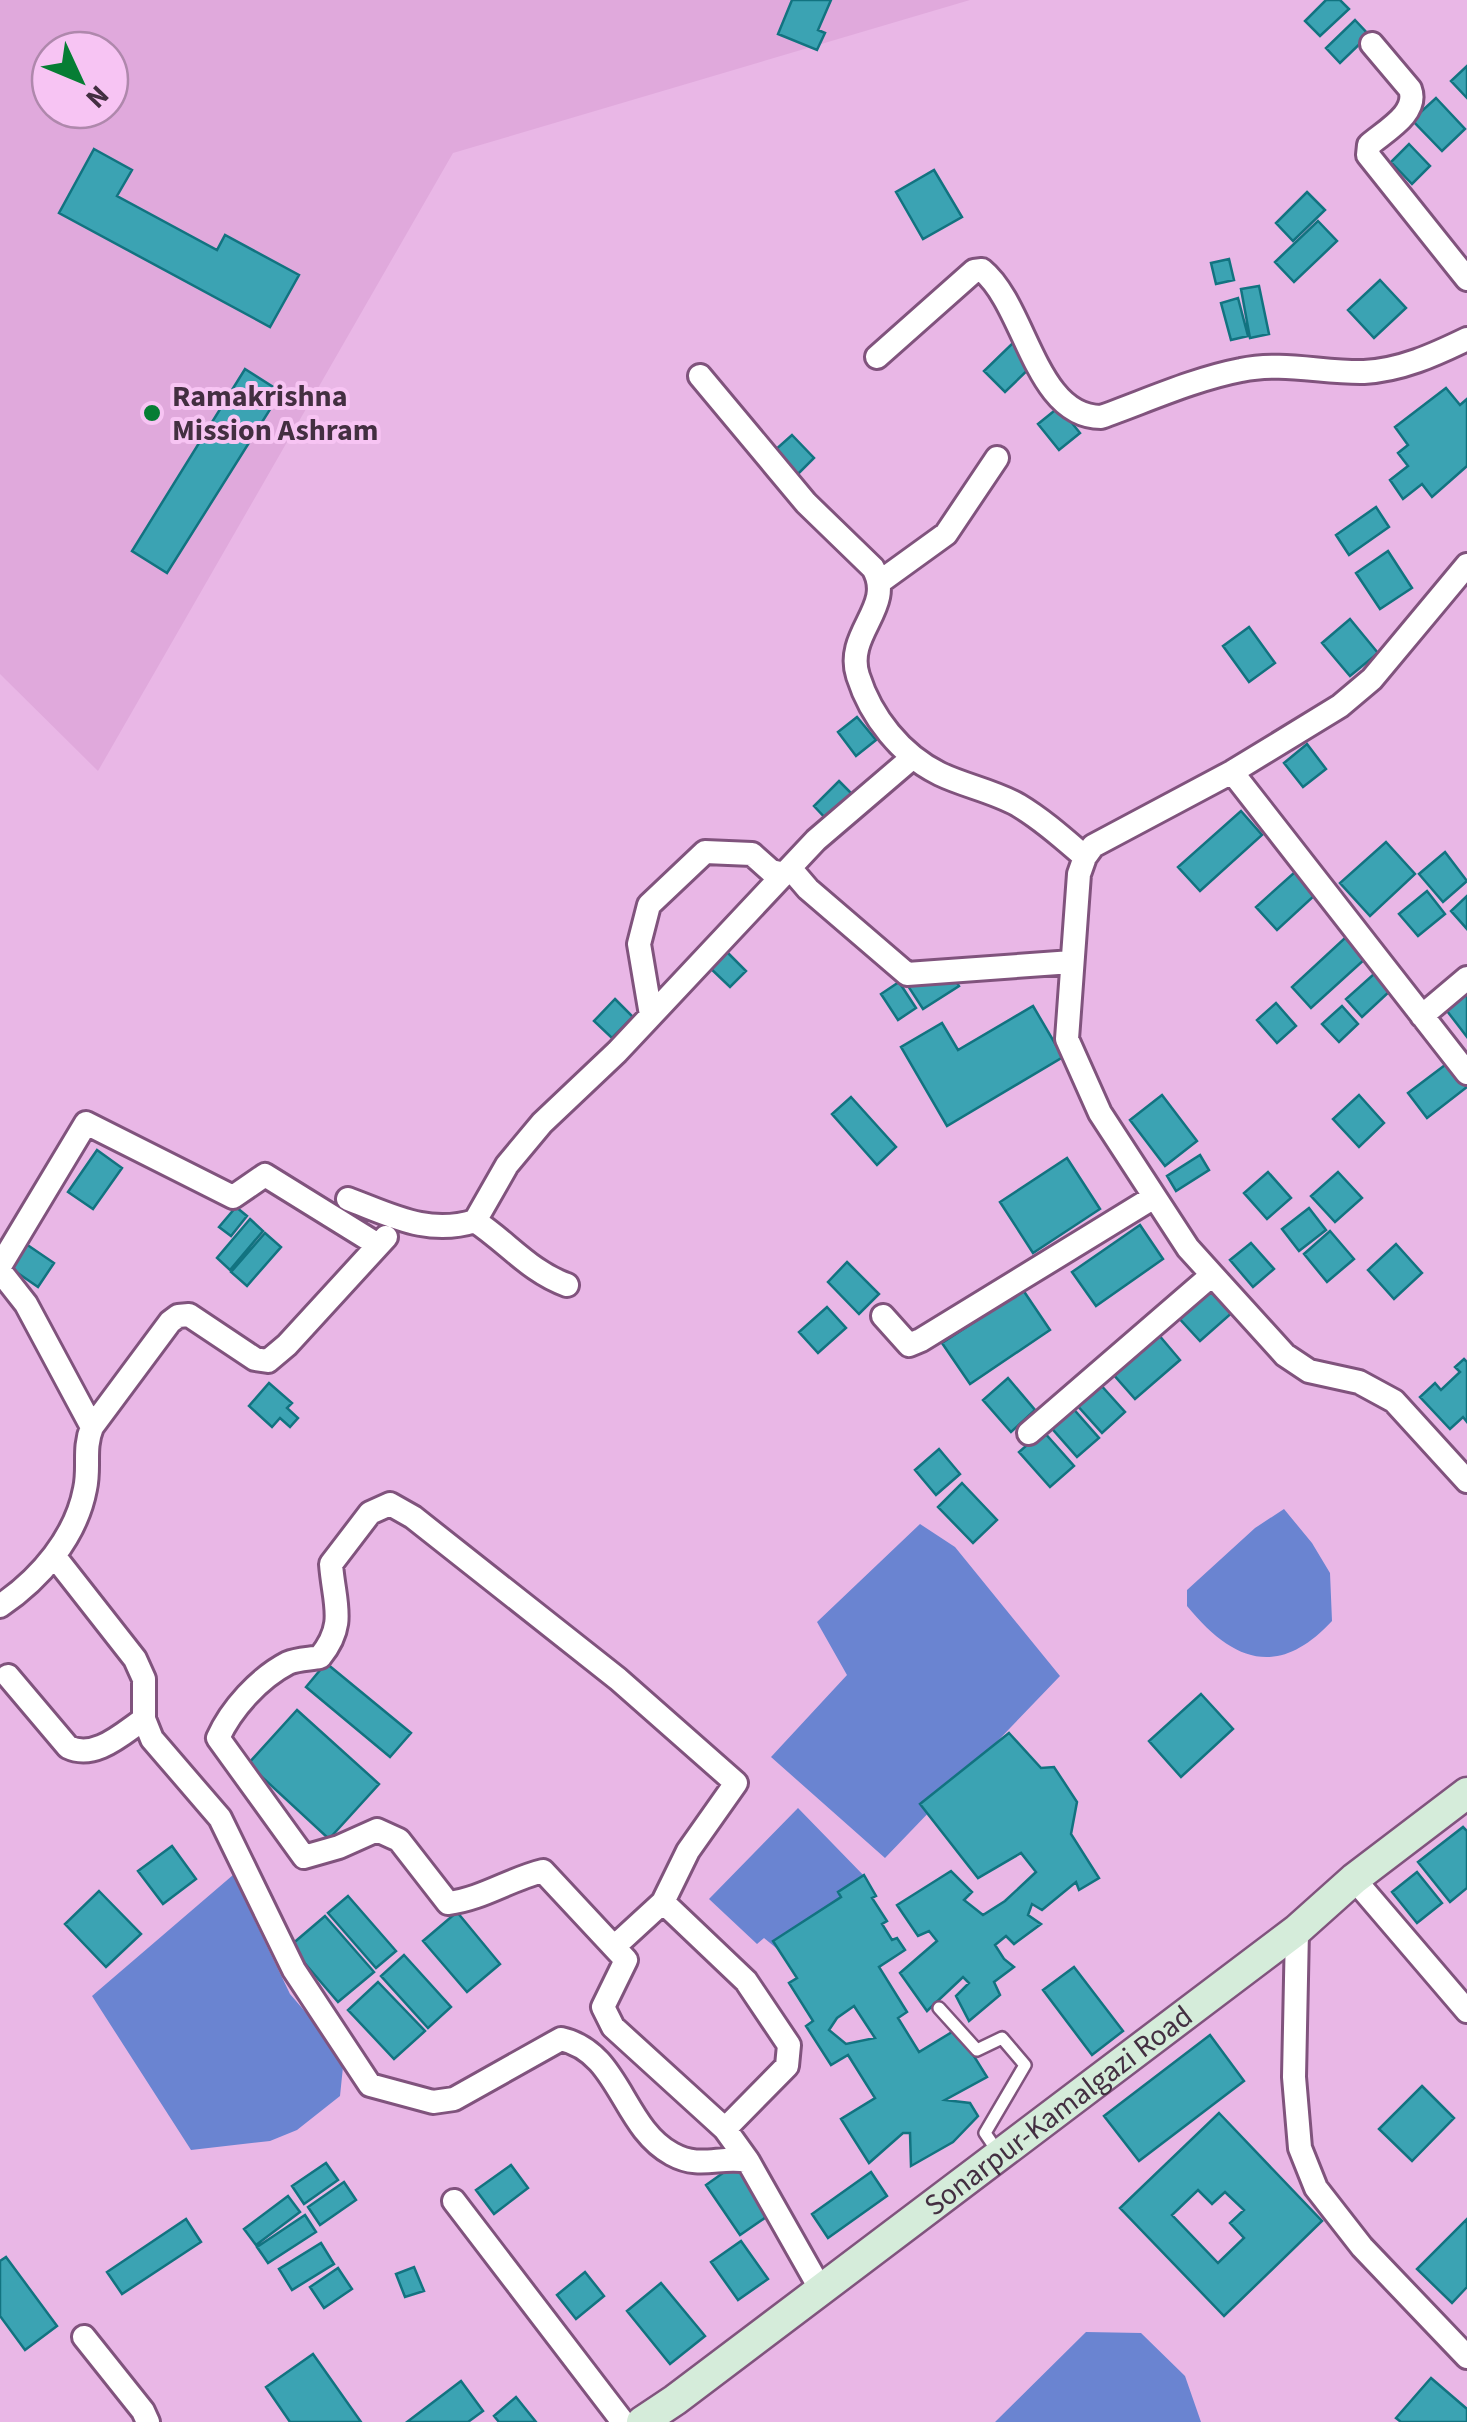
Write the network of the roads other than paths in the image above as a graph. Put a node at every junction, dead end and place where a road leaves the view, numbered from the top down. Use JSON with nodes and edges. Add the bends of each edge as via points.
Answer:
{"nodes":[{"id":1,"x":1372,"y":44,"type":"dead end"},
{"id":2,"x":1467,"y":279,"type":"edge"},
{"id":3,"x":1467,"y":339,"type":"edge"},
{"id":4,"x":877,"y":357,"type":"dead end"},
{"id":5,"x":700,"y":376,"type":"dead end"},
{"id":6,"x":997,"y":458,"type":"dead end"},
{"id":7,"x":1467,"y":565,"type":"edge"},
{"id":8,"x":881,"y":582,"type":"junction"},
{"id":9,"x":913,"y":758,"type":"junction"},
{"id":10,"x":1232,"y":772,"type":"junction"},
{"id":11,"x":1085,"y":857,"type":"junction"},
{"id":12,"x":787,"y":871,"type":"junction"},
{"id":13,"x":1072,"y":962,"type":"junction"},
{"id":14,"x":1467,"y":978,"type":"edge"},
{"id":15,"x":652,"y":1015,"type":"junction"},
{"id":16,"x":1422,"y":1016,"type":"junction"},
{"id":17,"x":1467,"y":1072,"type":"edge"},
{"id":18,"x":1154,"y":1197,"type":"junction"},
{"id":19,"x":348,"y":1199,"type":"dead end"},
{"id":20,"x":402,"y":1219,"type":"junction"},
{"id":21,"x":475,"y":1221,"type":"junction"},
{"id":22,"x":378,"y":1245,"type":"junction"},
{"id":23,"x":0,"y":1269,"type":"edge"},
{"id":24,"x":1212,"y":1275,"type":"junction"},
{"id":25,"x":568,"y":1284,"type":"dead end"},
{"id":26,"x":883,"y":1316,"type":"dead end"},
{"id":27,"x":92,"y":1428,"type":"junction"},
{"id":28,"x":1028,"y":1433,"type":"dead end"},
{"id":29,"x":1467,"y":1481,"type":"edge"},
{"id":30,"x":55,"y":1557,"type":"junction"},
{"id":31,"x":0,"y":1606,"type":"edge"},
{"id":32,"x":8,"y":1676,"type":"dead end"},
{"id":33,"x":144,"y":1719,"type":"junction"},
{"id":34,"x":1467,"y":1793,"type":"edge"},
{"id":35,"x":1354,"y":1879,"type":"junction"},
{"id":36,"x":664,"y":1902,"type":"junction"},
{"id":37,"x":1297,"y":1930,"type":"junction"},
{"id":38,"x":614,"y":1947,"type":"junction"},
{"id":39,"x":939,"y":2008,"type":"dead end"},
{"id":40,"x":1467,"y":2011,"type":"edge"},
{"id":41,"x":725,"y":2129,"type":"junction"},
{"id":42,"x":1000,"y":2154,"type":"junction"},
{"id":43,"x":748,"y":2160,"type":"junction"},
{"id":44,"x":454,"y":2200,"type":"dead end"},
{"id":45,"x":821,"y":2290,"type":"junction"},
{"id":46,"x":84,"y":2337,"type":"dead end"},
{"id":47,"x":1467,"y":2357,"type":"edge"},
{"id":48,"x":148,"y":2422,"type":"edge"},
{"id":49,"x":624,"y":2422,"type":"edge"},
{"id":50,"x":642,"y":2422,"type":"edge"}],
"edges":[{"from":1,"to":2,"type":"street","via":[[1414,98],[1368,155]]},
{"from":3,"to":4,"type":"street","via":[[1394,368],[1240,370],[1088,417],[1045,381],[1022,327],[982,270]]},
{"from":5,"to":8,"type":"street"},
{"from":6,"to":8,"type":"street","via":[[946,534]]},
{"from":7,"to":10,"type":"street","via":[[1372,679]]},
{"from":8,"to":9,"type":"street","via":[[855,660],[873,708]]},
{"from":9,"to":11,"type":"street","via":[[1017,804]]},
{"from":9,"to":12,"type":"street"},
{"from":10,"to":11,"type":"street","via":[[1105,837]]},
{"from":10,"to":16,"type":"street"},
{"from":11,"to":13,"type":"street"},
{"from":12,"to":13,"type":"street","via":[[907,974]]},
{"from":12,"to":15,"type":"street"},
{"from":12,"to":15,"type":"street","via":[[771,870],[752,854],[705,852],[649,905],[638,944]]},
{"from":13,"to":18,"type":"street","via":[[1066,1039],[1100,1114]]},
{"from":14,"to":16,"type":"street"},
{"from":15,"to":21,"type":"street","via":[[521,1147]]},
{"from":16,"to":17,"type":"street"},
{"from":18,"to":24,"type":"street"},
{"from":18,"to":26,"type":"street","via":[[910,1345]]},
{"from":19,"to":20,"type":"street"},
{"from":20,"to":21,"type":"street","via":[[428,1228]]},
{"from":20,"to":22,"type":"street"},
{"from":21,"to":25,"type":"street","via":[[534,1269]]},
{"from":22,"to":23,"type":"street","via":[[266,1175],[233,1197],[86,1123]]},
{"from":22,"to":27,"type":"street","via":[[268,1360],[254,1360],[189,1316],[178,1316]]},
{"from":23,"to":27,"type":"street"},
{"from":24,"to":28,"type":"street"},
{"from":24,"to":29,"type":"street","via":[[1285,1356],[1394,1401]]},
{"from":27,"to":30,"type":"street","via":[[85,1444],[86,1487]]},
{"from":30,"to":31,"type":"street"},
{"from":30,"to":33,"type":"street","via":[[136,1658],[144,1679]]},
{"from":32,"to":33,"type":"street","via":[[68,1747],[80,1752]]},
{"from":33,"to":43,"type":"street","via":[[152,1739],[220,1818],[294,1970],[370,2085],[433,2102],[454,2099],[561,2040],[579,2044],[592,2057],[618,2084],[632,2117],[672,2154],[711,2164]]},
{"from":34,"to":35,"type":"main road","name":"Sonarpur-Kamalgazi Road"},
{"from":35,"to":37,"type":"main road","name":"Sonarpur-Kamalgazi Road"},
{"from":35,"to":40,"type":"street"},
{"from":36,"to":38,"type":"street"},
{"from":36,"to":38,"type":"street","via":[[688,1851],[736,1783],[618,1679],[413,1517],[390,1504],[370,1513],[331,1564],[334,1639],[320,1657],[291,1662],[264,1680],[227,1718],[218,1738],[304,1858],[377,1830],[399,1840],[448,1903],[543,1871]]},
{"from":36,"to":41,"type":"street","via":[[746,1982],[789,2045],[787,2066]]},
{"from":37,"to":42,"type":"main road","name":"Sonarpur-Kamalgazi Road"},
{"from":37,"to":47,"type":"street","via":[[1294,2077],[1300,2148],[1316,2188],[1362,2248]]},
{"from":38,"to":41,"type":"street","via":[[626,1960],[603,2007],[613,2026]]},
{"from":39,"to":42,"type":"lane","via":[[976,2050],[1002,2038],[1024,2064],[985,2134]]},
{"from":41,"to":43,"type":"street"},
{"from":42,"to":45,"type":"main road","name":"Sonarpur-Kamalgazi Road"},
{"from":43,"to":45,"type":"street"},
{"from":44,"to":49,"type":"street"},
{"from":45,"to":50,"type":"main road","name":"Sonarpur-Kamalgazi Road"},
{"from":46,"to":48,"type":"street"}]}
